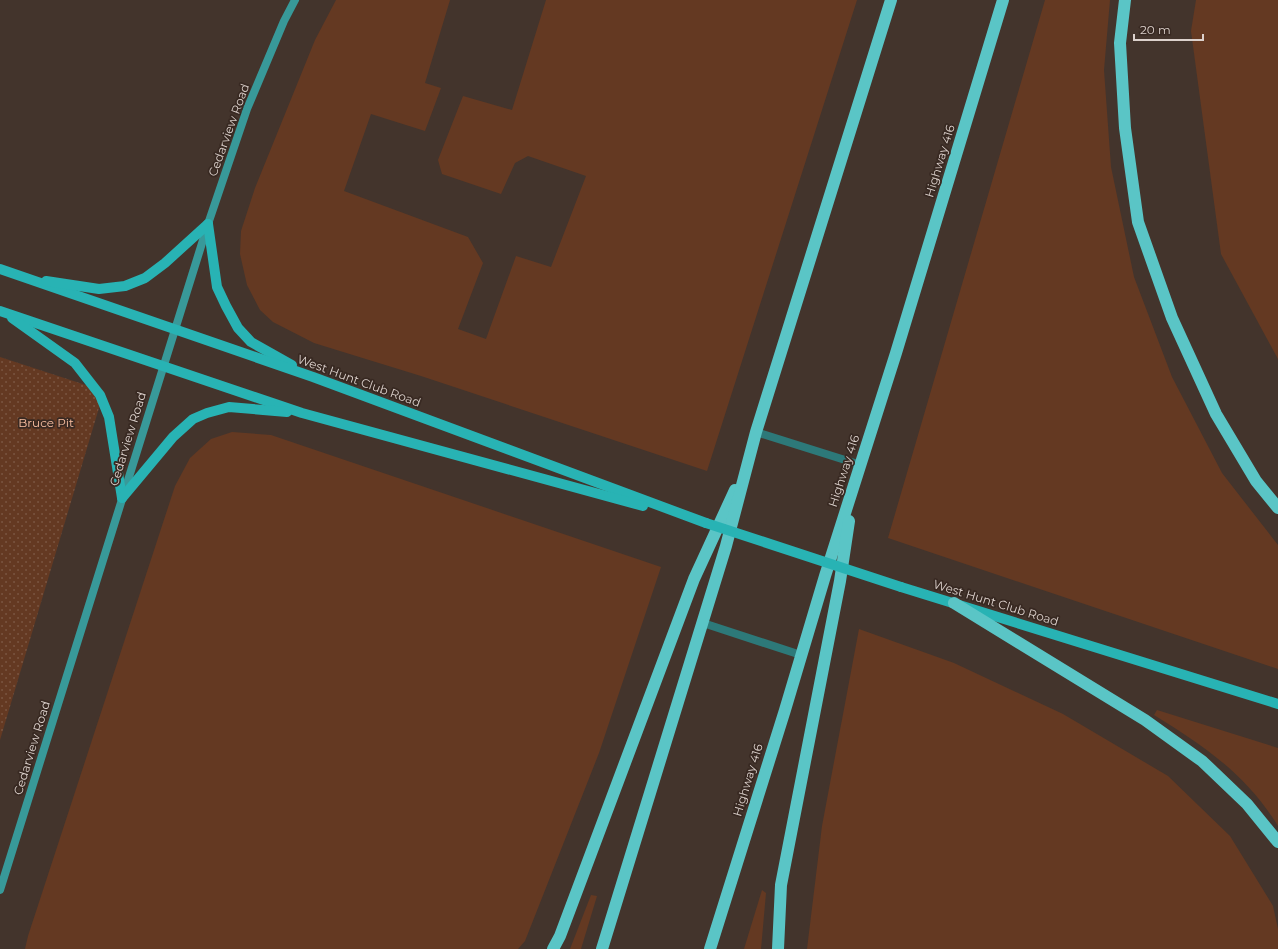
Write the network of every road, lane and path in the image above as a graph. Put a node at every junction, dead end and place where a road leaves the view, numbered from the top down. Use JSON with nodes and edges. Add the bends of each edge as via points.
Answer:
{"nodes":[{"id":1,"x":295,"y":0,"type":"edge"},
{"id":2,"x":891,"y":0,"type":"edge"},
{"id":3,"x":1003,"y":0,"type":"edge"},
{"id":4,"x":1125,"y":0,"type":"edge"},
{"id":5,"x":208,"y":224,"type":"junction"},
{"id":6,"x":0,"y":269,"type":"edge"},
{"id":7,"x":23,"y":277,"type":"junction"},
{"id":8,"x":2,"y":312,"type":"edge"},
{"id":9,"x":175,"y":330,"type":"junction"},
{"id":10,"x":164,"y":366,"type":"junction"},
{"id":11,"x":313,"y":377,"type":"junction"},
{"id":12,"x":302,"y":413,"type":"junction"},
{"id":13,"x":756,"y":432,"type":"junction"},
{"id":14,"x":748,"y":460,"type":"junction"},
{"id":15,"x":861,"y":466,"type":"junction"},
{"id":16,"x":854,"y":486,"type":"junction"},
{"id":17,"x":122,"y":498,"type":"junction"},
{"id":18,"x":1278,"y":508,"type":"edge"},
{"id":19,"x":706,"y":523,"type":"junction"},
{"id":20,"x":954,"y":603,"type":"junction"},
{"id":21,"x":703,"y":623,"type":"junction"},
{"id":22,"x":801,"y":655,"type":"junction"},
{"id":23,"x":1278,"y":704,"type":"edge"},
{"id":24,"x":1278,"y":842,"type":"edge"},
{"id":25,"x":0,"y":890,"type":"edge"},
{"id":26,"x":553,"y":949,"type":"edge"},
{"id":27,"x":602,"y":949,"type":"edge"},
{"id":28,"x":710,"y":949,"type":"edge"},
{"id":29,"x":778,"y":949,"type":"edge"}],
"edges":[{"from":1,"to":5,"type":"main road","name":"Cedarview Road","via":[[247,109]]},
{"from":2,"to":13,"type":"highway"},
{"from":3,"to":15,"type":"highway","name":"Highway 416"},
{"from":4,"to":18,"type":"highway","via":[[1120,43],[1126,128],[1138,222],[1172,318],[1216,414],[1256,481]]},
{"from":5,"to":7,"type":"main road","via":[[166,263],[145,278],[125,286],[99,289]]},
{"from":5,"to":9,"type":"main road","name":"Cedarview Road"},
{"from":5,"to":11,"type":"main road","via":[[217,287],[238,328],[252,342]]},
{"from":6,"to":7,"type":"main road","name":"West Hunt Club Road"},
{"from":7,"to":9,"type":"main road","name":"West Hunt Club Road"},
{"from":8,"to":10,"type":"main road","name":"West Hunt Club Road"},
{"from":8,"to":17,"type":"main road","via":[[75,364],[100,395],[109,417]]},
{"from":9,"to":10,"type":"main road","name":"Cedarview Road"},
{"from":9,"to":11,"type":"main road","name":"West Hunt Club Road"},
{"from":10,"to":12,"type":"main road","name":"West Hunt Club Road"},
{"from":10,"to":17,"type":"main road","name":"Cedarview Road"},
{"from":11,"to":19,"type":"main road","name":"West Hunt Club Road"},
{"from":12,"to":17,"type":"main road","via":[[228,408],[193,419],[173,437]]},
{"from":12,"to":19,"type":"main road","name":"West Hunt Club Road"},
{"from":13,"to":14,"type":"highway"},
{"from":13,"to":15,"type":"lane"},
{"from":14,"to":21,"type":"highway"},
{"from":14,"to":26,"type":"highway","via":[[694,579]]},
{"from":15,"to":16,"type":"highway","name":"Highway 416"},
{"from":16,"to":22,"type":"highway","name":"Highway 416"},
{"from":16,"to":29,"type":"highway","via":[[840,580],[781,885]]},
{"from":17,"to":25,"type":"main road","name":"Cedarview Road"},
{"from":19,"to":20,"type":"main road","name":"West Hunt Club Road","bridge":true},
{"from":20,"to":23,"type":"main road","name":"West Hunt Club Road"},
{"from":20,"to":24,"type":"highway","via":[[1145,720],[1202,761],[1248,804]]},
{"from":21,"to":22,"type":"lane"},
{"from":21,"to":27,"type":"highway"},
{"from":22,"to":28,"type":"highway","name":"Highway 416"}]}
